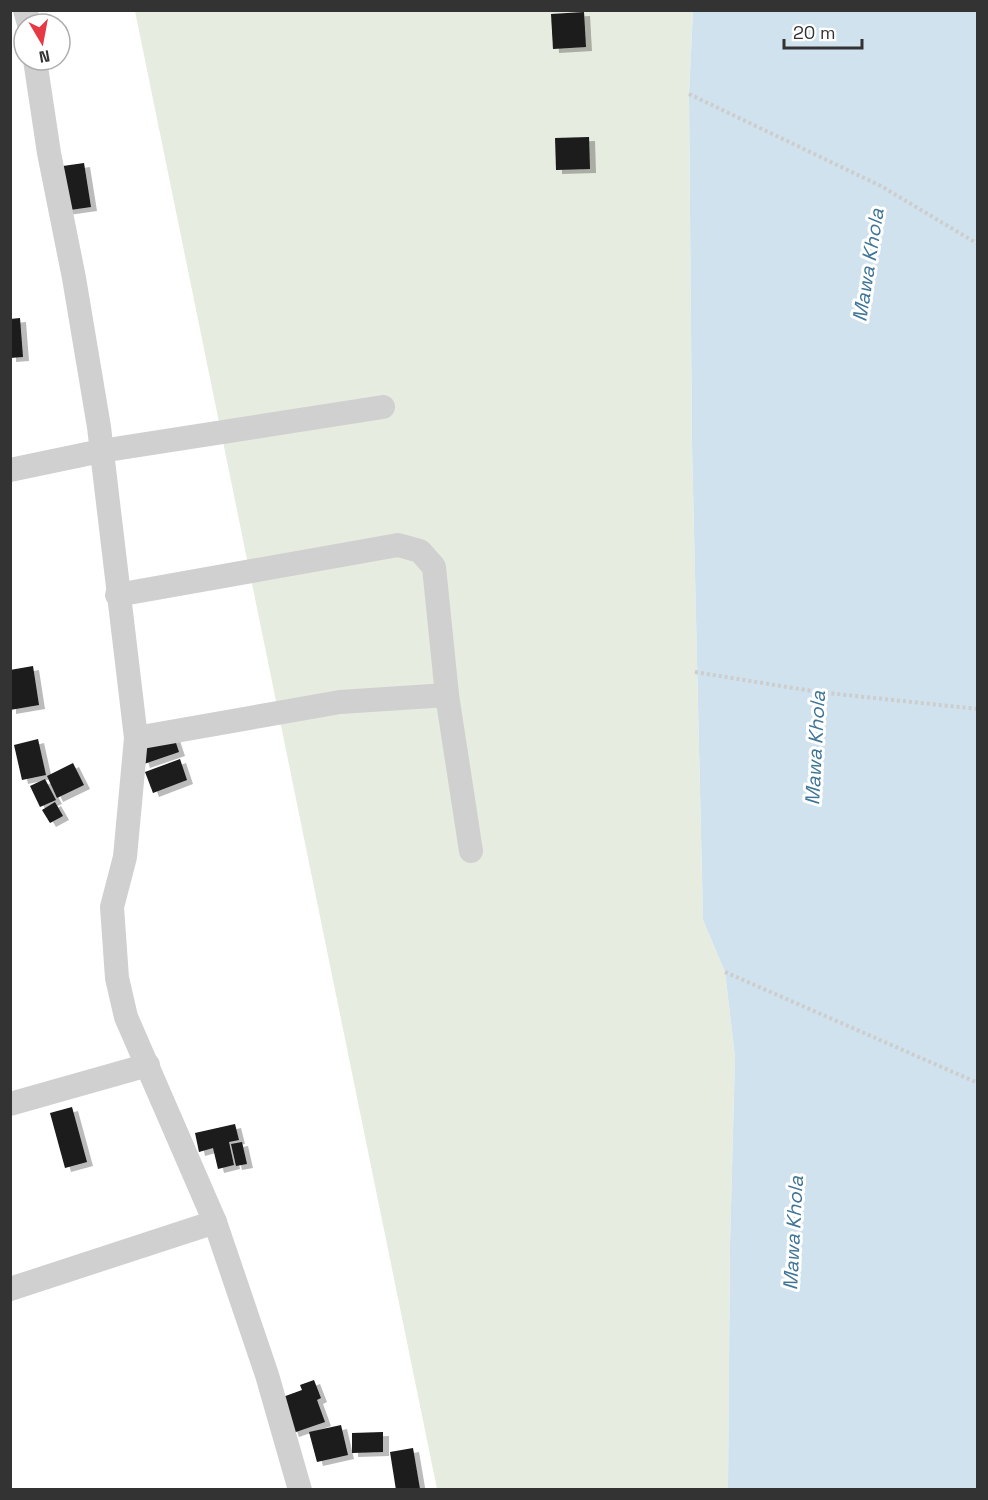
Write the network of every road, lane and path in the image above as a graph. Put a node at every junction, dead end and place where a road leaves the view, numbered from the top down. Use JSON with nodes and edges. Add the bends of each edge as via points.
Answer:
{"nodes":[{"id":1,"x":37,"y":72,"type":"edge"},
{"id":2,"x":689,"y":94,"type":"dead end"},
{"id":3,"x":978,"y":244,"type":"edge"},
{"id":4,"x":383,"y":407,"type":"dead end"},
{"id":5,"x":101,"y":452,"type":"junction"},
{"id":6,"x":10,"y":470,"type":"edge"},
{"id":7,"x":117,"y":595,"type":"junction"},
{"id":8,"x":695,"y":672,"type":"dead end"},
{"id":9,"x":447,"y":695,"type":"junction"},
{"id":10,"x":978,"y":709,"type":"edge"},
{"id":11,"x":136,"y":738,"type":"junction"},
{"id":12,"x":471,"y":851,"type":"dead end"},
{"id":13,"x":725,"y":972,"type":"dead end"},
{"id":14,"x":148,"y":1065,"type":"junction"},
{"id":15,"x":978,"y":1083,"type":"edge"},
{"id":16,"x":10,"y":1104,"type":"edge"},
{"id":17,"x":215,"y":1222,"type":"junction"},
{"id":18,"x":10,"y":1289,"type":"edge"},
{"id":19,"x":300,"y":1490,"type":"edge"}],
"edges":[{"from":1,"to":5,"type":"street"},
{"from":2,"to":3,"type":"path","via":[[881,186]]},
{"from":4,"to":5,"type":"street"},
{"from":5,"to":6,"type":"street"},
{"from":5,"to":7,"type":"street"},
{"from":7,"to":9,"type":"street","via":[[398,545],[420,550],[434,567]]},
{"from":7,"to":11,"type":"street"},
{"from":8,"to":10,"type":"path","via":[[818,692]]},
{"from":9,"to":11,"type":"street","via":[[340,702]]},
{"from":9,"to":12,"type":"street"},
{"from":11,"to":14,"type":"street","via":[[125,857],[114,893],[112,924],[124,1007]]},
{"from":13,"to":15,"type":"path"},
{"from":14,"to":16,"type":"street"},
{"from":14,"to":17,"type":"street"},
{"from":17,"to":18,"type":"street"},
{"from":17,"to":19,"type":"street","via":[[267,1375]]}]}
